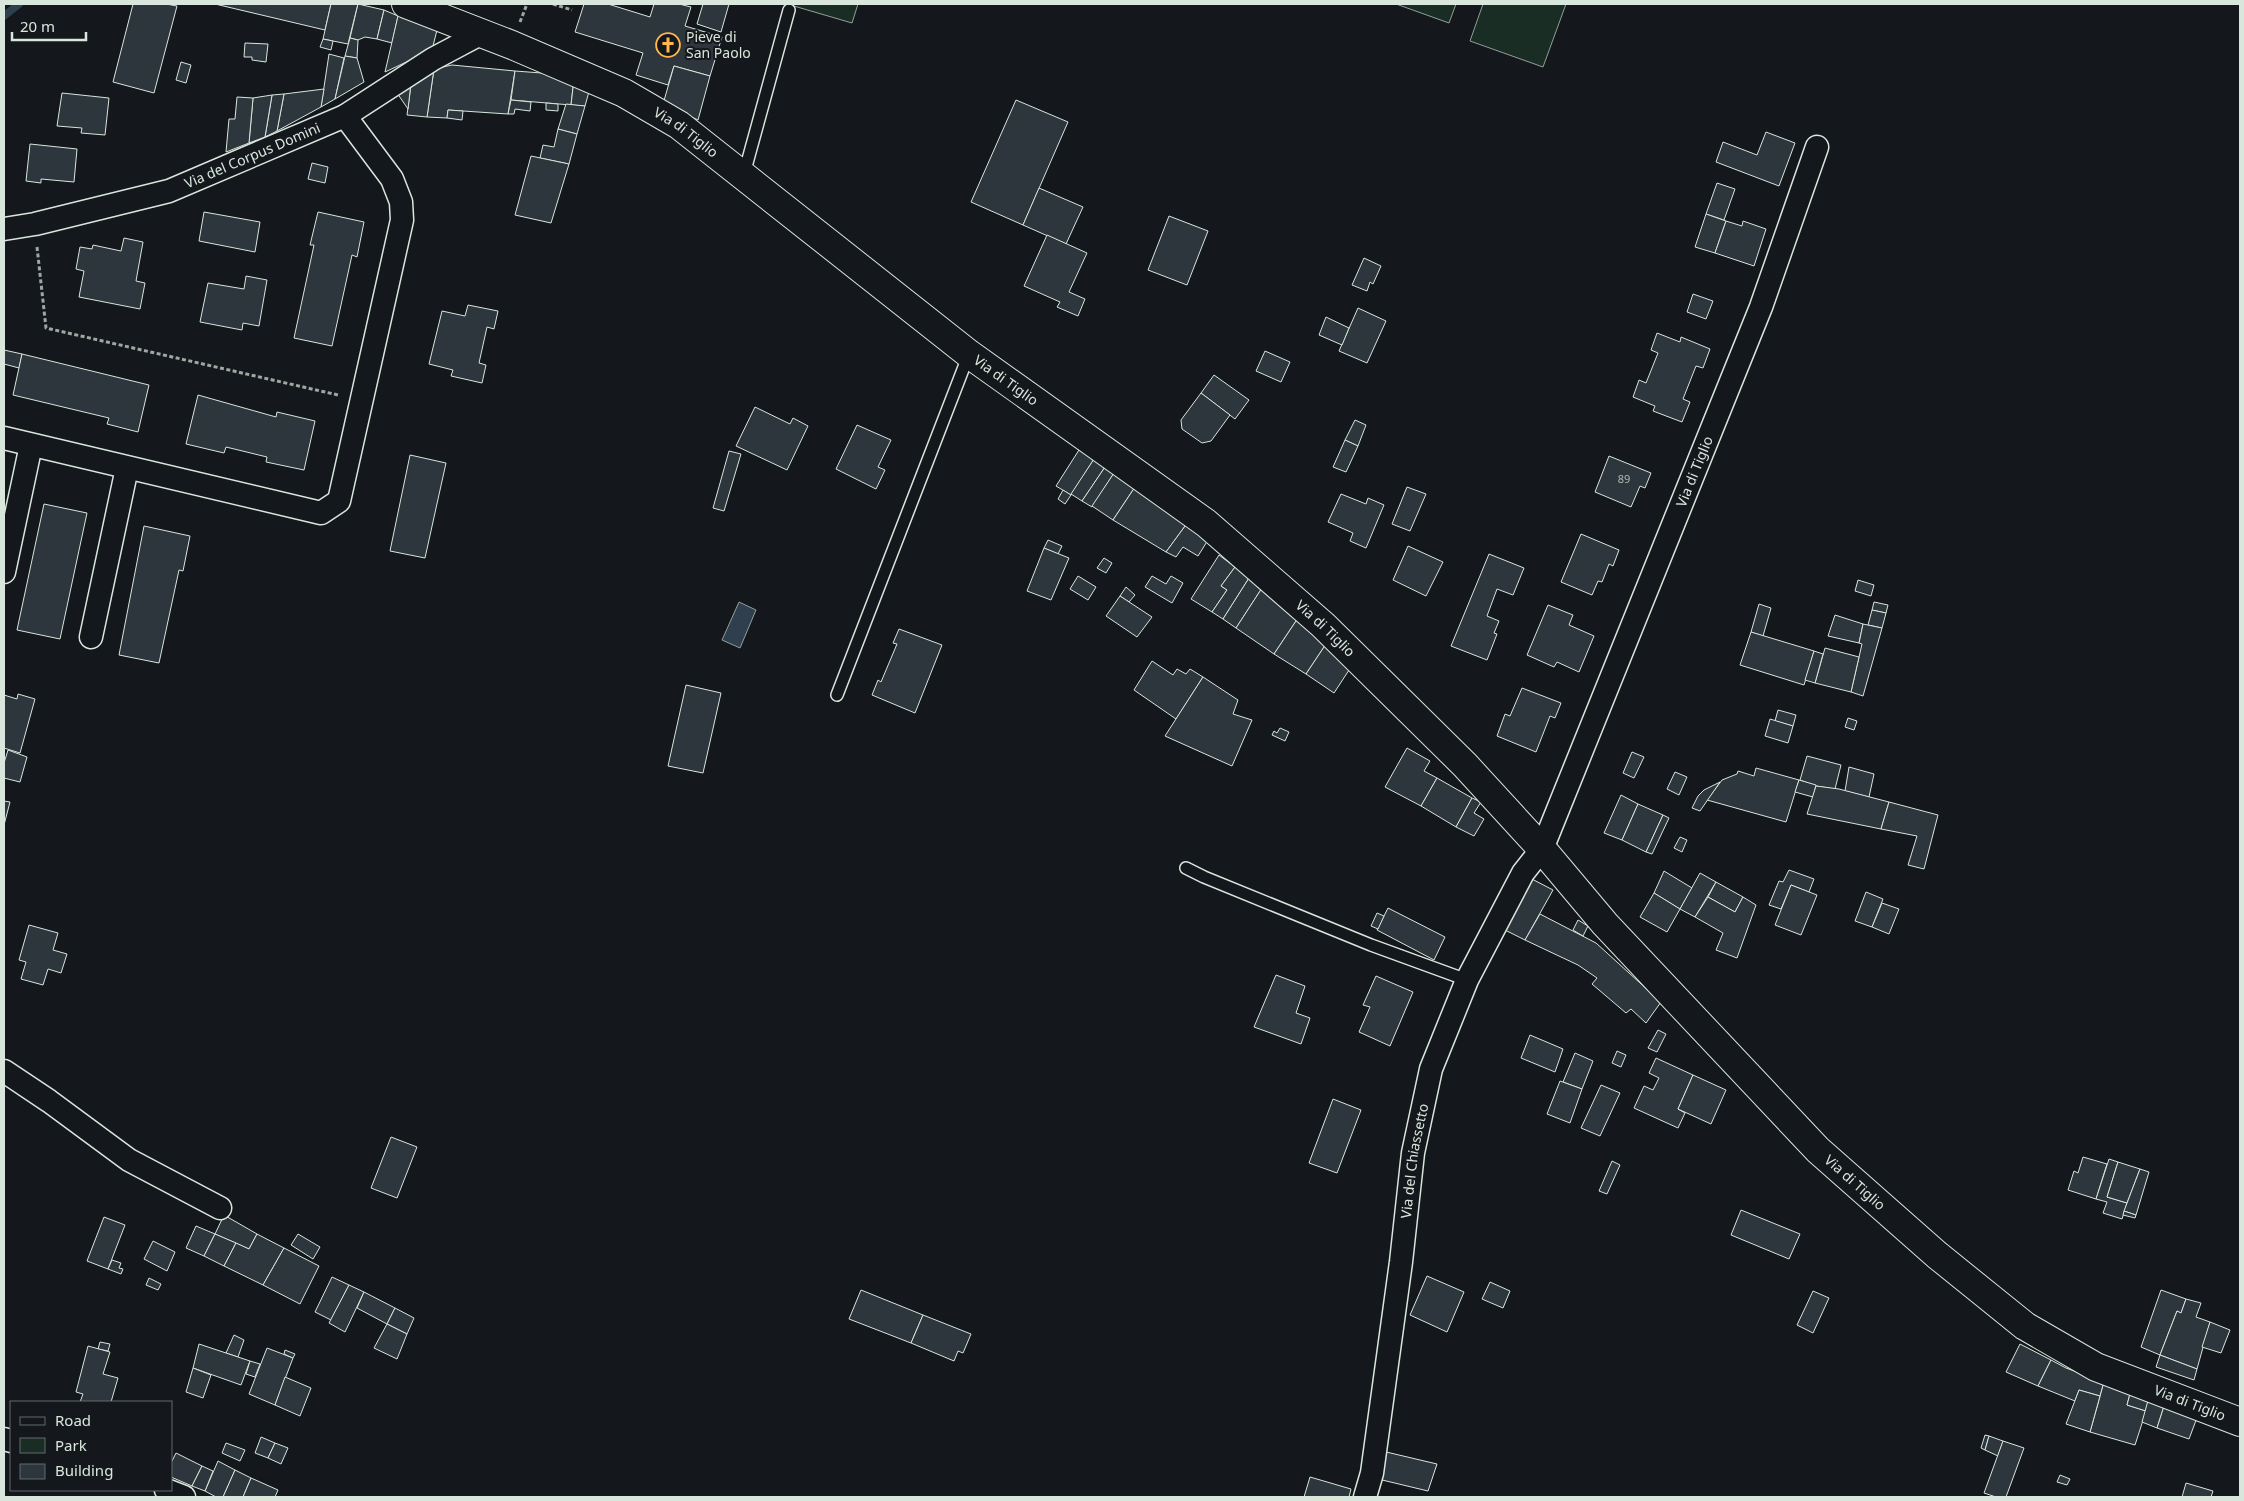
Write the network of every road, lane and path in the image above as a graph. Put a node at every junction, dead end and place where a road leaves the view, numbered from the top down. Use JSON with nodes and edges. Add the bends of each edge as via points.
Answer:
{"nodes":[{"id":1,"x":553,"y":4,"type":"edge"},
{"id":2,"x":411,"y":5,"type":"edge"},
{"id":3,"x":572,"y":10,"type":"dead end"},
{"id":4,"x":789,"y":10,"type":"dead end"},
{"id":5,"x":482,"y":33,"type":"junction"},
{"id":6,"x":345,"y":116,"type":"junction"},
{"id":7,"x":1817,"y":147,"type":"dead end"},
{"id":8,"x":743,"y":176,"type":"junction"},
{"id":9,"x":35,"y":224,"type":"junction"},
{"id":10,"x":4,"y":229,"type":"edge"},
{"id":11,"x":970,"y":354,"type":"junction"},
{"id":12,"x":360,"y":400,"type":"junction"},
{"id":13,"x":4,"y":438,"type":"edge"},
{"id":14,"x":31,"y":445,"type":"junction"},
{"id":15,"x":127,"y":468,"type":"junction"},
{"id":16,"x":4,"y":572,"type":"edge"},
{"id":17,"x":91,"y":637,"type":"dead end"},
{"id":18,"x":837,"y":694,"type":"dead end"},
{"id":19,"x":1542,"y":849,"type":"junction"},
{"id":20,"x":1186,"y":868,"type":"dead end"},
{"id":21,"x":1467,"y":980,"type":"junction"},
{"id":22,"x":4,"y":1071,"type":"edge"},
{"id":23,"x":220,"y":1208,"type":"dead end"},
{"id":24,"x":2240,"y":1422,"type":"edge"},
{"id":25,"x":169,"y":1491,"type":"edge"},
{"id":26,"x":184,"y":1497,"type":"edge"},
{"id":27,"x":1365,"y":1497,"type":"edge"}],
"edges":[{"from":1,"to":3,"type":"path"},
{"from":2,"to":5,"type":"main road","name":"Via di Tiglio"},
{"from":4,"to":8,"type":"lane"},
{"from":5,"to":6,"type":"street","name":"Via del Corpus Domini","via":[[433,59]]},
{"from":5,"to":8,"type":"main road","name":"Via di Tiglio","via":[[624,93],[679,125]]},
{"from":6,"to":9,"type":"street","name":"Via del Corpus Domini","via":[[170,191]]},
{"from":6,"to":12,"type":"street","via":[[392,179],[401,202],[402,220]]},
{"from":7,"to":19,"type":"street","name":"Via di Tiglio","via":[[1744,351]]},
{"from":8,"to":11,"type":"main road","name":"Via di Tiglio"},
{"from":9,"to":10,"type":"street","name":"Via del Corpus Domini"},
{"from":9,"to":12,"type":"path","via":[[46,328]]},
{"from":11,"to":18,"type":"lane"},
{"from":11,"to":19,"type":"main road","name":"Via di Tiglio","via":[[1214,529],[1323,625],[1465,765]]},
{"from":12,"to":15,"type":"street","via":[[339,501],[321,513]]},
{"from":13,"to":14,"type":"street"},
{"from":14,"to":15,"type":"street"},
{"from":14,"to":16,"type":"street"},
{"from":15,"to":17,"type":"street"},
{"from":19,"to":21,"type":"street","name":"Via del Chiassetto","via":[[1523,873]]},
{"from":19,"to":24,"type":"main road","name":"Via di Tiglio","via":[[1615,935],[1818,1150],[1937,1255],[2025,1326],[2096,1367]]},
{"from":20,"to":21,"type":"lane","via":[[1371,945]]},
{"from":21,"to":27,"type":"street","name":"Via del Chiassetto","via":[[1431,1069],[1413,1153],[1374,1463]]},
{"from":22,"to":23,"type":"street","via":[[129,1160]]},
{"from":25,"to":26,"type":"street"}]}
